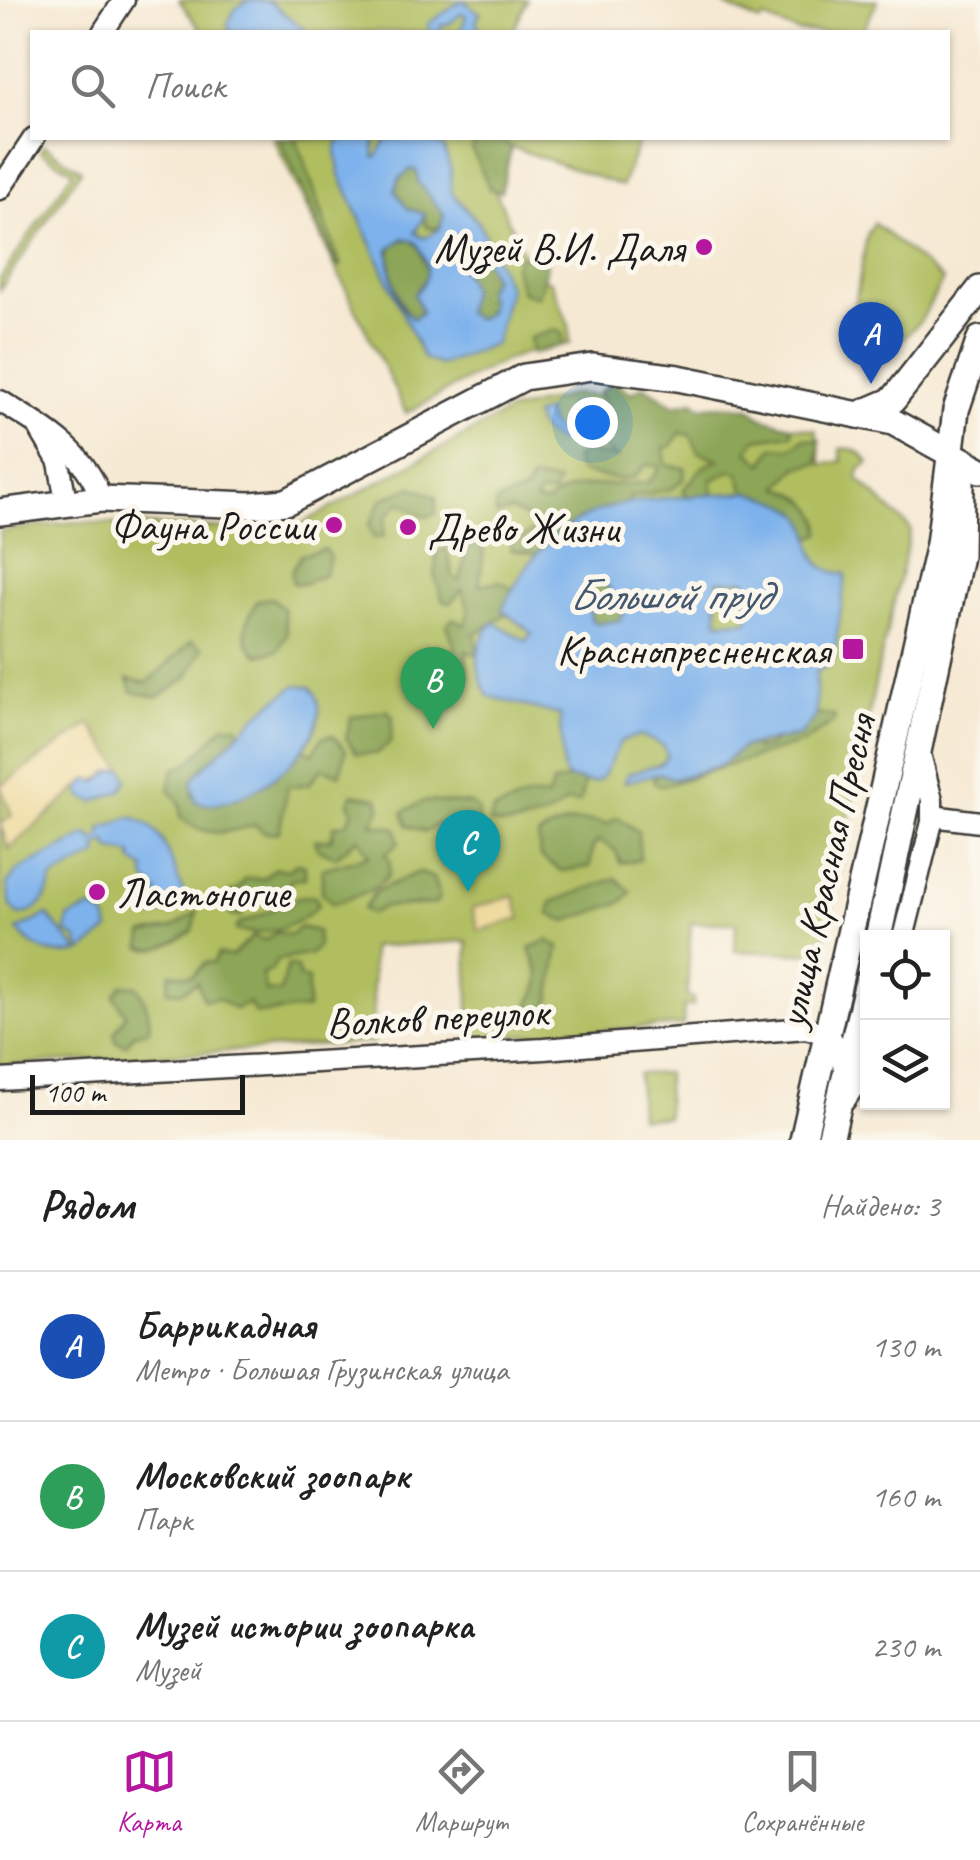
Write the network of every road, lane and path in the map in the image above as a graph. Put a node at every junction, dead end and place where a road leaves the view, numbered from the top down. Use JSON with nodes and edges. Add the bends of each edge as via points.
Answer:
{"nodes":[{"id":1,"x":124,"y":0,"type":"edge"},
{"id":2,"x":104,"y":30,"type":"edge"},
{"id":3,"x":33,"y":140,"type":"edge"},
{"id":4,"x":1,"y":186,"type":"edge"},
{"id":5,"x":980,"y":289,"type":"edge"},
{"id":6,"x":980,"y":339,"type":"edge"},
{"id":7,"x":0,"y":401,"type":"edge"},
{"id":8,"x":857,"y":415,"type":"junction"},
{"id":9,"x":38,"y":426,"type":"junction"},
{"id":10,"x":952,"y":455,"type":"junction"},
{"id":11,"x":980,"y":470,"type":"edge"},
{"id":12,"x":101,"y":499,"type":"junction"},
{"id":13,"x":66,"y":501,"type":"junction"},
{"id":14,"x":0,"y":512,"type":"edge"},
{"id":15,"x":980,"y":516,"type":"edge"},
{"id":16,"x":960,"y":556,"type":"junction"},
{"id":17,"x":920,"y":750,"type":"junction"},
{"id":18,"x":932,"y":816,"type":"junction"},
{"id":19,"x":980,"y":822,"type":"edge"},
{"id":20,"x":880,"y":930,"type":"edge"},
{"id":21,"x":906,"y":930,"type":"edge"},
{"id":22,"x":863,"y":1020,"type":"edge"},
{"id":23,"x":829,"y":1034,"type":"junction"},
{"id":24,"x":856,"y":1071,"type":"edge"},
{"id":25,"x":0,"y":1080,"type":"edge"},
{"id":26,"x":832,"y":1130,"type":"edge"},
{"id":27,"x":803,"y":1140,"type":"edge"}],
"edges":[{"from":1,"to":2,"type":"street"},
{"from":3,"to":4,"type":"street"},
{"from":5,"to":8,"type":"main road","via":[[893,400]]},
{"from":6,"to":10,"type":"main road","via":[[956,410]]},
{"from":7,"to":9,"type":"street"},
{"from":8,"to":10,"type":"main road","via":[[904,427]]},
{"from":8,"to":12,"type":"main road","via":[[678,378],[574,368],[524,377],[286,502]]},
{"from":9,"to":12,"type":"street","via":[[74,453]]},
{"from":9,"to":13,"type":"street","via":[[60,462]]},
{"from":10,"to":11,"type":"main road"},
{"from":10,"to":16,"type":"main road","name":"улица Красная Пресня","via":[[962,488]]},
{"from":10,"to":23,"type":"main road","name":"улица Красная Пресня","via":[[939,544]]},
{"from":12,"to":13,"type":"main road"},
{"from":13,"to":14,"type":"main road"},
{"from":15,"to":16,"type":"main road"},
{"from":16,"to":17,"type":"main road","name":"улица Красная Пресня"},
{"from":17,"to":18,"type":"street"},
{"from":17,"to":20,"type":"main road","name":"улица Красная Пресня"},
{"from":18,"to":19,"type":"street"},
{"from":18,"to":21,"type":"street"},
{"from":22,"to":24,"type":"main road","name":"улица Красная Пресня"},
{"from":23,"to":24,"type":"street"},
{"from":23,"to":25,"type":"street","name":"Волков переулок","via":[[806,1028],[544,1050]]},
{"from":23,"to":27,"type":"main road","name":"улица Красная Пресня"},
{"from":24,"to":26,"type":"main road","name":"улица Красная Пресня"}]}
